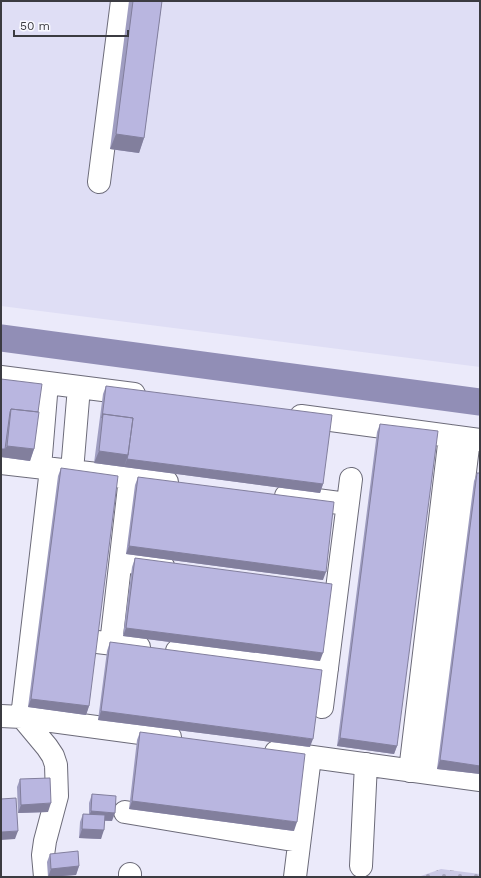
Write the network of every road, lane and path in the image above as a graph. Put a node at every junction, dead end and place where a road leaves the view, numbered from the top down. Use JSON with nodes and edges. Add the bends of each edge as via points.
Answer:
{"nodes":[{"id":1,"x":122,"y":1,"type":"edge"},
{"id":2,"x":99,"y":182,"type":"dead end"},
{"id":3,"x":1,"y":377,"type":"edge"},
{"id":4,"x":47,"y":382,"type":"junction"},
{"id":5,"x":80,"y":387,"type":"junction"},
{"id":6,"x":150,"y":396,"type":"edge"},
{"id":7,"x":285,"y":414,"type":"edge"},
{"id":8,"x":466,"y":438,"type":"edge"},
{"id":9,"x":1,"y":463,"type":"edge"},
{"id":10,"x":45,"y":468,"type":"junction"},
{"id":11,"x":72,"y":471,"type":"junction"},
{"id":12,"x":130,"y":478,"type":"junction"},
{"id":13,"x":351,"y":479,"type":"dead end"},
{"id":14,"x":184,"y":484,"type":"edge"},
{"id":15,"x":270,"y":495,"type":"edge"},
{"id":16,"x":347,"y":504,"type":"junction"},
{"id":17,"x":121,"y":561,"type":"junction"},
{"id":18,"x":183,"y":568,"type":"edge"},
{"id":19,"x":327,"y":669,"type":"junction"},
{"id":20,"x":322,"y":707,"type":"dead end"},
{"id":21,"x":12,"y":716,"type":"edge"},
{"id":22,"x":185,"y":740,"type":"edge"},
{"id":23,"x":255,"y":749,"type":"edge"},
{"id":24,"x":310,"y":757,"type":"junction"},
{"id":25,"x":366,"y":764,"type":"junction"},
{"id":26,"x":419,"y":772,"type":"junction"},
{"id":27,"x":480,"y":780,"type":"edge"},
{"id":28,"x":125,"y":812,"type":"dead end"},
{"id":29,"x":299,"y":841,"type":"junction"},
{"id":30,"x":361,"y":866,"type":"dead end"},
{"id":31,"x":45,"y":877,"type":"edge"},
{"id":32,"x":295,"y":877,"type":"edge"}],
"edges":[{"from":1,"to":2,"type":"street"},
{"from":3,"to":4,"type":"street"},
{"from":4,"to":5,"type":"street"},
{"from":4,"to":10,"type":"street"},
{"from":5,"to":6,"type":"street"},
{"from":5,"to":11,"type":"street"},
{"from":7,"to":8,"type":"street"},
{"from":8,"to":26,"type":"street"},
{"from":9,"to":10,"type":"street"},
{"from":10,"to":11,"type":"street"},
{"from":10,"to":21,"type":"street"},
{"from":11,"to":12,"type":"street"},
{"from":12,"to":14,"type":"street"},
{"from":12,"to":17,"type":"street"},
{"from":13,"to":16,"type":"street"},
{"from":15,"to":16,"type":"street"},
{"from":16,"to":19,"type":"street","via":[[330,584]]},
{"from":17,"to":18,"type":"street"},
{"from":17,"to":19,"type":"street","via":[[104,643]]},
{"from":19,"to":20,"type":"street"},
{"from":21,"to":22,"type":"street"},
{"from":21,"to":31,"type":"street","via":[[47,747],[56,765],[57,796],[43,855]]},
{"from":23,"to":24,"type":"street"},
{"from":24,"to":25,"type":"street"},
{"from":24,"to":29,"type":"street"},
{"from":25,"to":26,"type":"street"},
{"from":25,"to":30,"type":"street"},
{"from":26,"to":27,"type":"street"},
{"from":28,"to":29,"type":"street"},
{"from":29,"to":32,"type":"street"}]}
